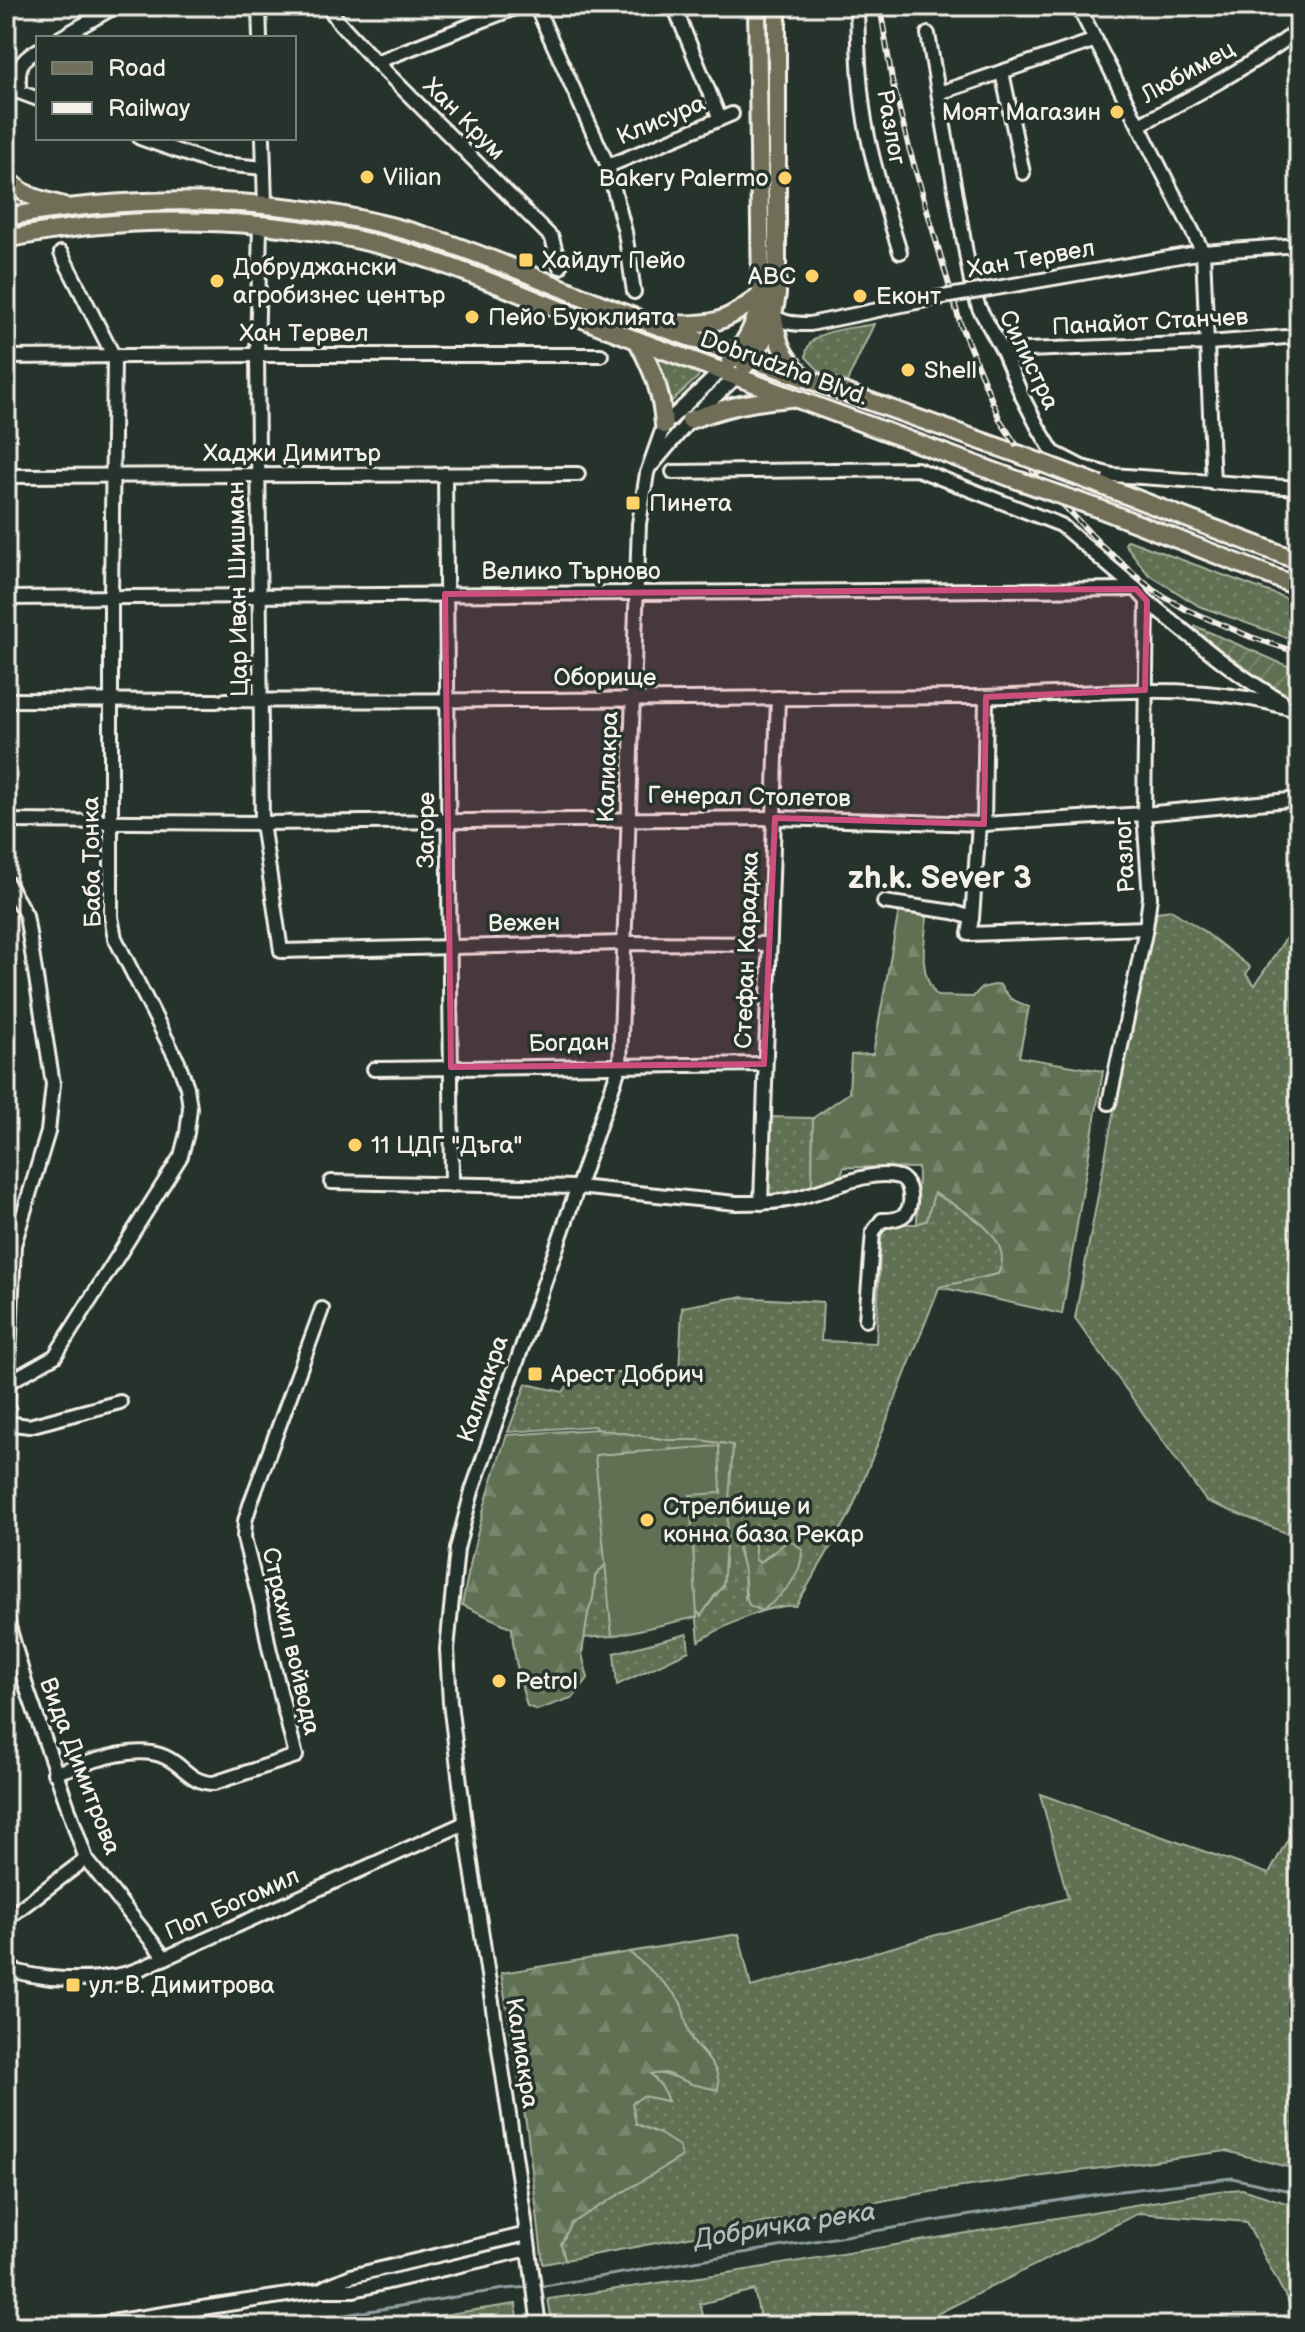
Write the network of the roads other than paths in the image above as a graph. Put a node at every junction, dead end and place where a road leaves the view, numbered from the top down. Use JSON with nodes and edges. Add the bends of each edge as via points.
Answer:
{"nodes":[{"id":1,"x":116,"y":6,"type":"edge"},
{"id":2,"x":259,"y":6,"type":"edge"},
{"id":3,"x":328,"y":6,"type":"edge"},
{"id":4,"x":520,"y":6,"type":"edge"},
{"id":5,"x":536,"y":6,"type":"edge"},
{"id":6,"x":674,"y":6,"type":"edge"},
{"id":7,"x":757,"y":6,"type":"edge"},
{"id":8,"x":777,"y":6,"type":"edge"},
{"id":9,"x":857,"y":6,"type":"edge"},
{"id":10,"x":1078,"y":6,"type":"edge"},
{"id":11,"x":1299,"y":30,"type":"edge"},
{"id":12,"x":928,"y":34,"type":"dead end"},
{"id":13,"x":64,"y":36,"type":"edge"},
{"id":14,"x":260,"y":36,"type":"edge"},
{"id":15,"x":1096,"y":40,"type":"junction"},
{"id":16,"x":36,"y":51,"type":"edge"},
{"id":17,"x":376,"y":62,"type":"junction"},
{"id":18,"x":1002,"y":72,"type":"junction"},
{"id":19,"x":939,"y":93,"type":"junction"},
{"id":20,"x":36,"y":98,"type":"edge"},
{"id":21,"x":1139,"y":125,"type":"junction"},
{"id":22,"x":146,"y":140,"type":"edge"},
{"id":23,"x":263,"y":140,"type":"edge"},
{"id":24,"x":608,"y":166,"type":"junction"},
{"id":25,"x":264,"y":168,"type":"junction"},
{"id":26,"x":1023,"y":173,"type":"dead end"},
{"id":27,"x":6,"y":177,"type":"edge"},
{"id":28,"x":265,"y":205,"type":"junction"},
{"id":29,"x":69,"y":208,"type":"junction"},
{"id":30,"x":7,"y":213,"type":"edge"},
{"id":31,"x":260,"y":225,"type":"junction"},
{"id":32,"x":10,"y":238,"type":"edge"},
{"id":33,"x":1299,"y":245,"type":"edge"},
{"id":34,"x":900,"y":252,"type":"dead end"},
{"id":35,"x":1203,"y":252,"type":"junction"},
{"id":36,"x":61,"y":253,"type":"dead end"},
{"id":37,"x":560,"y":267,"type":"dead end"},
{"id":38,"x":634,"y":292,"type":"dead end"},
{"id":39,"x":761,"y":295,"type":"junction"},
{"id":40,"x":773,"y":317,"type":"junction"},
{"id":41,"x":651,"y":323,"type":"junction"},
{"id":42,"x":1299,"y":336,"type":"edge"},
{"id":43,"x":637,"y":340,"type":"junction"},
{"id":44,"x":1208,"y":343,"type":"junction"},
{"id":45,"x":1003,"y":351,"type":"junction"},
{"id":46,"x":257,"y":355,"type":"junction"},
{"id":47,"x":601,"y":355,"type":"dead end"},
{"id":48,"x":744,"y":356,"type":"junction"},
{"id":49,"x":6,"y":357,"type":"edge"},
{"id":50,"x":114,"y":357,"type":"junction"},
{"id":51,"x":729,"y":374,"type":"junction"},
{"id":52,"x":804,"y":378,"type":"junction"},
{"id":53,"x":796,"y":398,"type":"junction"},
{"id":54,"x":690,"y":420,"type":"junction"},
{"id":55,"x":922,"y":420,"type":"junction"},
{"id":56,"x":664,"y":425,"type":"junction"},
{"id":57,"x":913,"y":441,"type":"junction"},
{"id":58,"x":673,"y":472,"type":"dead end"},
{"id":59,"x":647,"y":473,"type":"junction"},
{"id":60,"x":445,"y":474,"type":"junction"},
{"id":61,"x":578,"y":474,"type":"dead end"},
{"id":62,"x":258,"y":475,"type":"junction"},
{"id":63,"x":6,"y":476,"type":"edge"},
{"id":64,"x":113,"y":476,"type":"junction"},
{"id":65,"x":1106,"y":480,"type":"junction"},
{"id":66,"x":1213,"y":483,"type":"junction"},
{"id":67,"x":1299,"y":488,"type":"edge"},
{"id":68,"x":1299,"y":561,"type":"edge"},
{"id":69,"x":1299,"y":587,"type":"edge"},
{"id":70,"x":1136,"y":589,"type":"junction"},
{"id":71,"x":636,"y":592,"type":"junction"},
{"id":72,"x":261,"y":594,"type":"junction"},
{"id":73,"x":445,"y":594,"type":"junction"},
{"id":74,"x":111,"y":597,"type":"junction"},
{"id":75,"x":6,"y":598,"type":"edge"},
{"id":76,"x":1147,"y":601,"type":"junction"},
{"id":77,"x":1145,"y":690,"type":"junction"},
{"id":78,"x":986,"y":697,"type":"junction"},
{"id":79,"x":633,"y":698,"type":"junction"},
{"id":80,"x":778,"y":698,"type":"junction"},
{"id":81,"x":448,"y":699,"type":"junction"},
{"id":82,"x":6,"y":700,"type":"edge"},
{"id":83,"x":111,"y":700,"type":"junction"},
{"id":84,"x":262,"y":701,"type":"junction"},
{"id":85,"x":1299,"y":710,"type":"edge"},
{"id":86,"x":1299,"y":799,"type":"edge"},
{"id":87,"x":1144,"y":814,"type":"junction"},
{"id":88,"x":629,"y":818,"type":"junction"},
{"id":89,"x":775,"y":818,"type":"junction"},
{"id":90,"x":448,"y":820,"type":"junction"},
{"id":91,"x":6,"y":821,"type":"edge"},
{"id":92,"x":112,"y":821,"type":"junction"},
{"id":93,"x":262,"y":823,"type":"junction"},
{"id":94,"x":981,"y":824,"type":"junction"},
{"id":95,"x":6,"y":881,"type":"edge"},
{"id":96,"x":884,"y":902,"type":"dead end"},
{"id":97,"x":972,"y":918,"type":"junction"},
{"id":98,"x":1146,"y":928,"type":"junction"},
{"id":99,"x":624,"y":943,"type":"junction"},
{"id":100,"x":769,"y":944,"type":"junction"},
{"id":101,"x":449,"y":947,"type":"junction"},
{"id":102,"x":281,"y":951,"type":"joint"},
{"id":103,"x":764,"y":1064,"type":"junction"},
{"id":104,"x":620,"y":1065,"type":"junction"},
{"id":105,"x":451,"y":1067,"type":"junction"},
{"id":106,"x":374,"y":1069,"type":"dead end"},
{"id":107,"x":1109,"y":1103,"type":"dead end"},
{"id":108,"x":331,"y":1182,"type":"dead end"},
{"id":109,"x":452,"y":1185,"type":"junction"},
{"id":110,"x":578,"y":1187,"type":"junction"},
{"id":111,"x":761,"y":1203,"type":"junction"},
{"id":112,"x":6,"y":1232,"type":"edge"},
{"id":113,"x":14,"y":1245,"type":"junction"},
{"id":114,"x":322,"y":1309,"type":"dead end"},
{"id":115,"x":866,"y":1320,"type":"dead end"},
{"id":116,"x":9,"y":1382,"type":"junction"},
{"id":117,"x":120,"y":1402,"type":"dead end"},
{"id":118,"x":7,"y":1408,"type":"edge"},
{"id":119,"x":6,"y":1424,"type":"edge"},
{"id":120,"x":6,"y":1616,"type":"edge"},
{"id":121,"x":54,"y":1773,"type":"junction"},
{"id":122,"x":465,"y":1823,"type":"junction"},
{"id":123,"x":86,"y":1859,"type":"junction"},
{"id":124,"x":6,"y":1919,"type":"edge"},
{"id":125,"x":165,"y":1958,"type":"junction"},
{"id":126,"x":6,"y":1968,"type":"edge"},
{"id":127,"x":527,"y":2234,"type":"junction"},
{"id":128,"x":529,"y":2249,"type":"junction"},
{"id":129,"x":320,"y":2290,"type":"junction"},
{"id":130,"x":85,"y":2326,"type":"edge"},
{"id":131,"x":539,"y":2326,"type":"edge"}],
"edges":[{"from":1,"to":13,"type":"street"},
{"from":2,"to":14,"type":"street"},
{"from":3,"to":17,"type":"street","name":"Хан Крум"},
{"from":4,"to":17,"type":"street"},
{"from":5,"to":24,"type":"street"},
{"from":6,"to":24,"type":"street","name":"Клисура","via":[[726,117]]},
{"from":7,"to":39,"type":"main road"},
{"from":8,"to":40,"type":"main road"},
{"from":9,"to":34,"type":"street","name":"Разлог","via":[[867,134]]},
{"from":10,"to":15,"type":"street"},
{"from":11,"to":21,"type":"street","name":"Любимец"},
{"from":12,"to":19,"type":"street","name":"Силистра"},
{"from":15,"to":18,"type":"street"},
{"from":15,"to":21,"type":"street"},
{"from":16,"to":20,"type":"street","via":[[19,67],[19,92]]},
{"from":17,"to":37,"type":"street","name":"Хан Крум","via":[[552,238]]},
{"from":18,"to":19,"type":"street"},
{"from":18,"to":26,"type":"street"},
{"from":19,"to":45,"type":"street","name":"Силистра","via":[[971,282]]},
{"from":21,"to":35,"type":"street"},
{"from":22,"to":25,"type":"street","via":[[212,163]]},
{"from":23,"to":25,"type":"street"},
{"from":24,"to":38,"type":"street"},
{"from":25,"to":28,"type":"street"},
{"from":27,"to":29,"type":"main road","via":[[32,197]]},
{"from":28,"to":29,"type":"main road","name":"Dobrudzha Blvd.","via":[[166,201]]},
{"from":28,"to":41,"type":"main road","name":"Dobrudzha Blvd.","via":[[344,216],[434,239]]},
{"from":29,"to":30,"type":"main road","name":"Dobrudzha Blvd."},
{"from":30,"to":32,"type":"street"},
{"from":31,"to":32,"type":"main road","name":"Dobrudzha Blvd.","via":[[137,223]]},
{"from":31,"to":43,"type":"main road","name":"Dobrudzha Blvd.","via":[[426,258]]},
{"from":31,"to":46,"type":"street","name":"Цар Иван Шишман"},
{"from":33,"to":35,"type":"street","name":"Хан Тервел"},
{"from":35,"to":40,"type":"street","name":"Хан Тервел","bridge":true,"via":[[810,324]]},
{"from":35,"to":44,"type":"street"},
{"from":36,"to":50,"type":"street"},
{"from":39,"to":40,"type":"street"},
{"from":39,"to":41,"type":"main road","via":[[717,323]]},
{"from":39,"to":48,"type":"main road"},
{"from":40,"to":48,"type":"main road","via":[[762,344]]},
{"from":40,"to":52,"type":"main road","via":[[777,342]]},
{"from":41,"to":48,"type":"main road","name":"Dobrudzha Blvd."},
{"from":42,"to":44,"type":"street","name":"Панайот Станчев"},
{"from":43,"to":51,"type":"main road","name":"Dobrudzha Blvd."},
{"from":43,"to":56,"type":"main road","via":[[657,382]]},
{"from":44,"to":45,"type":"street","name":"Панайот Станчев"},
{"from":44,"to":66,"type":"street"},
{"from":45,"to":65,"type":"street","name":"Силистра","via":[[1053,452]]},
{"from":46,"to":47,"type":"street","name":"Хан Тервел"},
{"from":46,"to":50,"type":"street","name":"Хан Тервел"},
{"from":46,"to":62,"type":"street","name":"Цар Иван Шишман"},
{"from":48,"to":51,"type":"main road"},
{"from":48,"to":52,"type":"main road","name":"Dobrudzha Blvd."},
{"from":49,"to":50,"type":"street","name":"Хан Тервел"},
{"from":50,"to":64,"type":"street","name":"Баба Тонка"},
{"from":51,"to":53,"type":"main road","name":"Dobrudzha Blvd."},
{"from":51,"to":54,"type":"street"},
{"from":51,"to":56,"type":"street","name":"Калиакра"},
{"from":52,"to":55,"type":"main road","name":"Dobrudzha Blvd."},
{"from":53,"to":54,"type":"main road","via":[[754,401]]},
{"from":53,"to":57,"type":"main road","name":"Dobrudzha Blvd."},
{"from":54,"to":59,"type":"street"},
{"from":55,"to":57,"type":"main road"},
{"from":55,"to":65,"type":"main road","name":"Dobrudzha Blvd.","bridge":true},
{"from":56,"to":59,"type":"street","name":"Калиакра"},
{"from":57,"to":69,"type":"main road","name":"Dobrudzha Blvd.","bridge":true},
{"from":58,"to":70,"type":"street","via":[[917,469],[1061,525]]},
{"from":59,"to":71,"type":"street","name":"Калиакра"},
{"from":60,"to":61,"type":"street","name":"Хаджи Димитър"},
{"from":60,"to":62,"type":"street","name":"Хаджи Димитър"},
{"from":60,"to":73,"type":"street","name":"Загоре"},
{"from":62,"to":64,"type":"street","name":"Хаджи Димитър"},
{"from":62,"to":72,"type":"street","name":"Цар Иван Шишман"},
{"from":63,"to":64,"type":"street","name":"Хаджи Димитър"},
{"from":64,"to":74,"type":"street","name":"Баба Тонка"},
{"from":65,"to":66,"type":"street","name":"Силистра"},
{"from":65,"to":68,"type":"main road","name":"Dobrudzha Blvd."},
{"from":66,"to":67,"type":"street","name":"Силистра"},
{"from":70,"to":71,"type":"street","name":"Велико Търново"},
{"from":70,"to":76,"type":"street"},
{"from":71,"to":73,"type":"street","name":"Велико Търново"},
{"from":71,"to":79,"type":"street","name":"Калиакра"},
{"from":72,"to":73,"type":"street","name":"Велико Търново"},
{"from":72,"to":74,"type":"street","name":"Велико Търново"},
{"from":72,"to":84,"type":"street","name":"Цар Иван Шишман"},
{"from":73,"to":81,"type":"street","name":"Загоре"},
{"from":74,"to":75,"type":"street","name":"Велико Търново"},
{"from":74,"to":83,"type":"street","name":"Баба Тонка"},
{"from":76,"to":77,"type":"street","name":"Разлог"},
{"from":76,"to":85,"type":"street","via":[[1257,687]]},
{"from":77,"to":78,"type":"street","name":"Оборище"},
{"from":77,"to":85,"type":"street","name":"Оборище","via":[[1239,697]]},
{"from":77,"to":87,"type":"street","name":"Разлог"},
{"from":78,"to":80,"type":"street","name":"Оборище"},
{"from":78,"to":94,"type":"street"},
{"from":79,"to":80,"type":"street","name":"Оборище"},
{"from":79,"to":81,"type":"street","name":"Оборище"},
{"from":79,"to":88,"type":"street","name":"Калиакра"},
{"from":80,"to":89,"type":"street","name":"Стефан Караджа"},
{"from":81,"to":84,"type":"street","name":"Оборище"},
{"from":81,"to":90,"type":"street","name":"Загоре"},
{"from":82,"to":83,"type":"street","name":"Оборище"},
{"from":83,"to":84,"type":"street","name":"Оборище"},
{"from":83,"to":92,"type":"street","name":"Баба Тонка"},
{"from":84,"to":93,"type":"street","name":"Цар Иван Шишман"},
{"from":86,"to":87,"type":"street","name":"Генерал Столетов"},
{"from":87,"to":94,"type":"street","name":"Генерал Столетов"},
{"from":87,"to":98,"type":"street","name":"Разлог","via":[[1150,897]]},
{"from":88,"to":89,"type":"street","name":"Генерал Столетов"},
{"from":88,"to":90,"type":"street","name":"Генерал Столетов"},
{"from":88,"to":99,"type":"street","name":"Калиакра"},
{"from":89,"to":94,"type":"street","name":"Генерал Столетов"},
{"from":89,"to":100,"type":"street","name":"Стефан Караджа"},
{"from":90,"to":93,"type":"street","name":"Генерал Столетов"},
{"from":90,"to":101,"type":"street","name":"Загоре"},
{"from":91,"to":92,"type":"street","name":"Генерал Столетов"},
{"from":92,"to":93,"type":"street","name":"Генерал Столетов"},
{"from":92,"to":116,"type":"street","name":"Баба Тонка","via":[[115,938],[178,1062],[190,1108],[187,1133],[181,1156],[55,1356]]},
{"from":93,"to":102,"type":"street","name":"Цар Иван Шишман"},
{"from":94,"to":97,"type":"street"},
{"from":95,"to":113,"type":"street","via":[[26,915],[53,1084],[48,1132]]},
{"from":96,"to":97,"type":"street"},
{"from":97,"to":98,"type":"street","via":[[969,934]]},
{"from":98,"to":107,"type":"street","name":"Разлог"},
{"from":99,"to":100,"type":"street","name":"Вежен"},
{"from":99,"to":101,"type":"street","name":"Вежен"},
{"from":99,"to":104,"type":"street","name":"Калиакра"},
{"from":100,"to":103,"type":"street","name":"Стефан Караджа"},
{"from":101,"to":102,"type":"street","name":"Вежен"},
{"from":101,"to":105,"type":"street","name":"Загоре"},
{"from":103,"to":104,"type":"street","name":"Богдан"},
{"from":103,"to":111,"type":"street","name":"Стефан Караджа"},
{"from":104,"to":105,"type":"street","name":"Богдан"},
{"from":104,"to":110,"type":"street","name":"Калиакра"},
{"from":105,"to":106,"type":"street","name":"Богдан"},
{"from":105,"to":109,"type":"street","name":"Загоре"},
{"from":108,"to":109,"type":"street"},
{"from":109,"to":110,"type":"street"},
{"from":110,"to":111,"type":"street"},
{"from":110,"to":122,"type":"street","name":"Калиакра","via":[[501,1402],[457,1549],[447,1649]]},
{"from":111,"to":115,"type":"street","via":[[798,1198],[874,1175],[906,1181],[905,1214],[882,1220],[873,1232]]},
{"from":112,"to":113,"type":"street"},
{"from":113,"to":116,"type":"street"},
{"from":114,"to":121,"type":"street","name":"Страхил войвода","via":[[251,1502],[244,1538],[296,1756],[214,1783],[202,1783],[172,1760],[150,1752]]},
{"from":116,"to":118,"type":"street"},
{"from":117,"to":119,"type":"street","via":[[29,1426]]},
{"from":118,"to":119,"type":"street"},
{"from":120,"to":121,"type":"street","name":"Вида Димитрова"},
{"from":121,"to":123,"type":"street","name":"Вида Димитрова"},
{"from":122,"to":125,"type":"street","name":"Поп Богомил"},
{"from":122,"to":127,"type":"street","name":"Калиакра"},
{"from":123,"to":124,"type":"street"},
{"from":123,"to":125,"type":"street","name":"Вида Димитрова"},
{"from":125,"to":126,"type":"street","name":"Поп Богомил","via":[[126,1974],[86,1979]]},
{"from":127,"to":128,"type":"street","name":"Калиакра"},
{"from":127,"to":129,"type":"street","via":[[351,2276]]},
{"from":128,"to":129,"type":"street","via":[[354,2290]]},
{"from":128,"to":131,"type":"street","name":"Калиакра"},
{"from":129,"to":130,"type":"street"}]}
